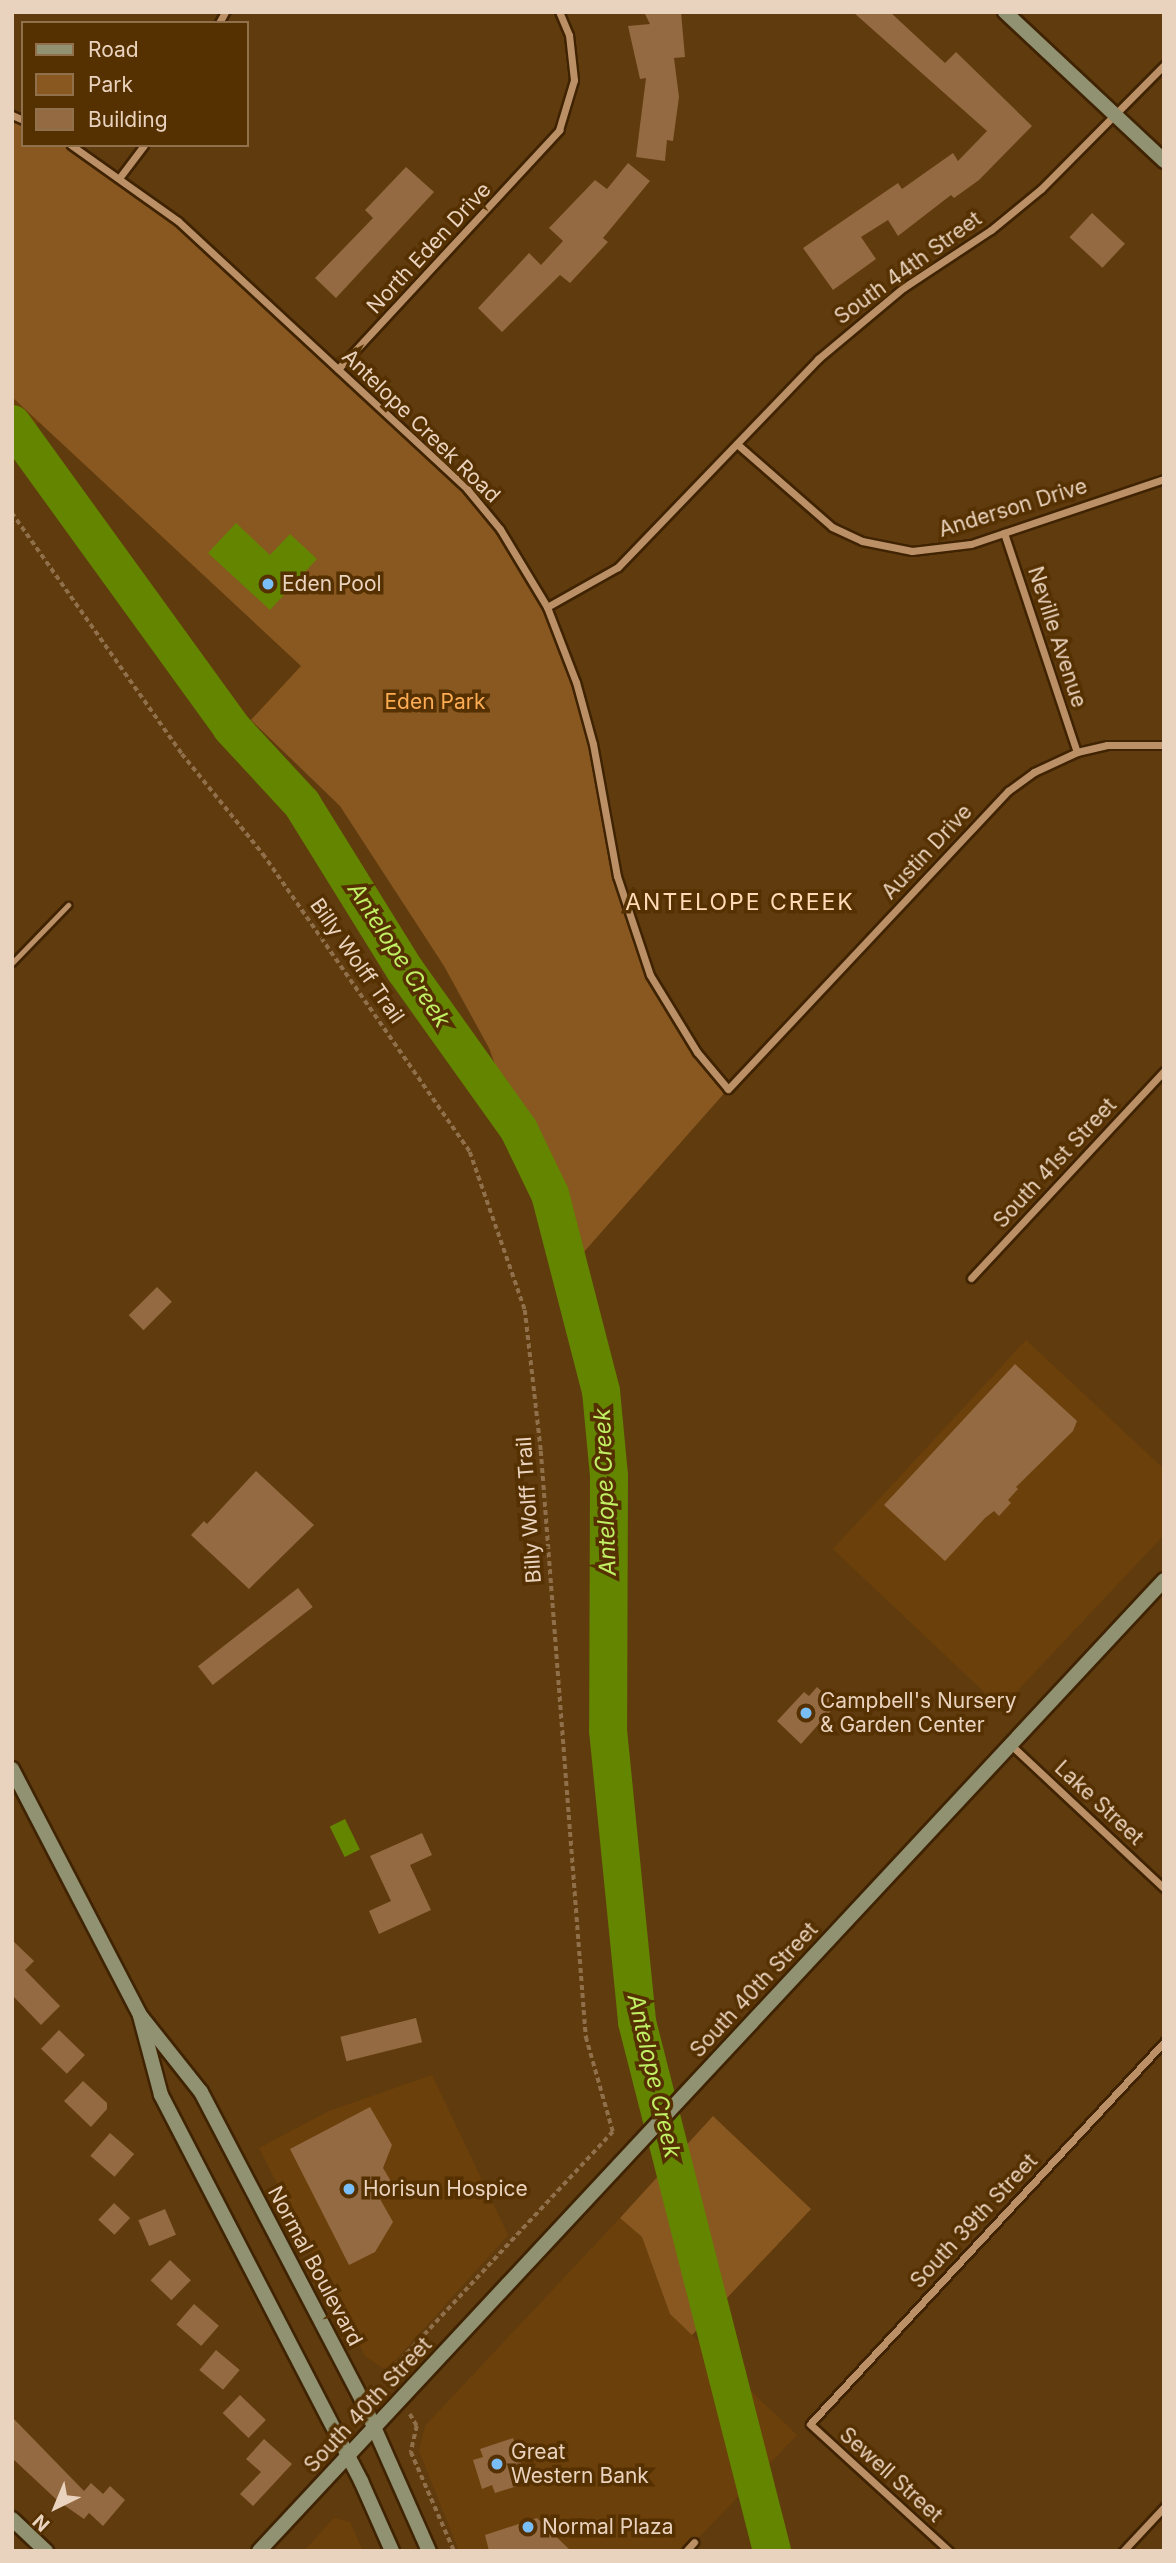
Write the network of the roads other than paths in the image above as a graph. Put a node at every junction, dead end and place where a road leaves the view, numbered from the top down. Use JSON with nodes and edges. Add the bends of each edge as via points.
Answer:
{"nodes":[{"id":1,"x":559,"y":12,"type":"edge"},
{"id":2,"x":1005,"y":12,"type":"edge"},
{"id":3,"x":1164,"y":65,"type":"edge"},
{"id":4,"x":1115,"y":115,"type":"junction"},
{"id":5,"x":74,"y":147,"type":"edge"},
{"id":6,"x":142,"y":147,"type":"edge"},
{"id":7,"x":1164,"y":161,"type":"edge"},
{"id":8,"x":120,"y":177,"type":"junction"},
{"id":9,"x":338,"y":369,"type":"junction"},
{"id":10,"x":737,"y":444,"type":"junction"},
{"id":11,"x":1164,"y":479,"type":"edge"},
{"id":12,"x":1004,"y":533,"type":"junction"},
{"id":13,"x":547,"y":607,"type":"junction"},
{"id":14,"x":1164,"y":745,"type":"edge"},
{"id":15,"x":1077,"y":751,"type":"junction"},
{"id":16,"x":68,"y":905,"type":"dead end"},
{"id":17,"x":12,"y":963,"type":"edge"},
{"id":18,"x":1164,"y":1071,"type":"edge"},
{"id":19,"x":729,"y":1089,"type":"joint"},
{"id":20,"x":971,"y":1278,"type":"dead end"},
{"id":21,"x":1164,"y":1580,"type":"edge"},
{"id":22,"x":1010,"y":1744,"type":"junction"},
{"id":23,"x":12,"y":1769,"type":"edge"},
{"id":24,"x":1164,"y":1888,"type":"edge"},
{"id":25,"x":140,"y":2015,"type":"junction"},
{"id":26,"x":1164,"y":2042,"type":"edge"},
{"id":27,"x":810,"y":2424,"type":"joint"},
{"id":28,"x":375,"y":2429,"type":"junction"},
{"id":29,"x":349,"y":2457,"type":"junction"},
{"id":30,"x":1164,"y":2507,"type":"edge"},
{"id":31,"x":12,"y":2519,"type":"edge"},
{"id":32,"x":694,"y":2542,"type":"dead end"},
{"id":33,"x":46,"y":2551,"type":"edge"},
{"id":34,"x":259,"y":2551,"type":"edge"},
{"id":35,"x":392,"y":2551,"type":"edge"},
{"id":36,"x":429,"y":2551,"type":"edge"},
{"id":37,"x":687,"y":2551,"type":"edge"},
{"id":38,"x":949,"y":2551,"type":"edge"},
{"id":39,"x":1123,"y":2551,"type":"edge"}],
"edges":[{"from":1,"to":9,"type":"street","name":"North Eden Drive","via":[[571,44],[574,80],[569,106],[544,151]]},
{"from":2,"to":4,"type":"main road"},
{"from":3,"to":4,"type":"street","name":"South 44th Street"},
{"from":4,"to":7,"type":"main road"},
{"from":4,"to":10,"type":"street","name":"South 44th Street","via":[[1041,189],[862,320]]},
{"from":5,"to":8,"type":"street","name":"Antelope Creek Road"},
{"from":6,"to":8,"type":"street"},
{"from":8,"to":9,"type":"street","name":"Antelope Creek Road","via":[[178,221]]},
{"from":9,"to":13,"type":"street","name":"Antelope Creek Road","via":[[467,489],[500,530]]},
{"from":10,"to":12,"type":"street","name":"Anderson Drive","via":[[810,512],[862,541],[912,551],[945,550]]},
{"from":10,"to":13,"type":"street","name":"South 44th Street","via":[[618,567]]},
{"from":11,"to":12,"type":"street","name":"Anderson Drive"},
{"from":12,"to":15,"type":"street","name":"Neville Avenue"},
{"from":13,"to":19,"type":"street","name":"Antelope Creek Road","via":[[576,682],[593,744],[631,926],[672,1015]]},
{"from":14,"to":15,"type":"street","name":"Austin Drive","via":[[1118,744]]},
{"from":15,"to":19,"type":"street","name":"Austin Drive","via":[[1007,791]]},
{"from":16,"to":17,"type":"lane"},
{"from":18,"to":20,"type":"street","name":"South 41st Street"},
{"from":21,"to":22,"type":"main road","name":"South 40th Street"},
{"from":22,"to":24,"type":"street","name":"Lake Street"},
{"from":22,"to":28,"type":"main road","name":"South 40th Street"},
{"from":23,"to":25,"type":"main road","name":"Normal Boulevard"},
{"from":25,"to":28,"type":"main road","name":"Normal Boulevard","via":[[201,2092]]},
{"from":25,"to":29,"type":"main road","name":"Normal Boulevard","via":[[161,2095]]},
{"from":26,"to":27,"type":"street","name":"South 39th Street"},
{"from":27,"to":38,"type":"street","name":"Sewell Street"},
{"from":28,"to":29,"type":"main road","name":"South 40th Street"},
{"from":28,"to":36,"type":"main road","name":"Normal Boulevard"},
{"from":29,"to":34,"type":"main road","name":"South 40th Street"},
{"from":29,"to":35,"type":"main road","name":"Normal Boulevard"},
{"from":30,"to":39,"type":"street"},
{"from":31,"to":33,"type":"main road"},
{"from":32,"to":37,"type":"street"}]}
